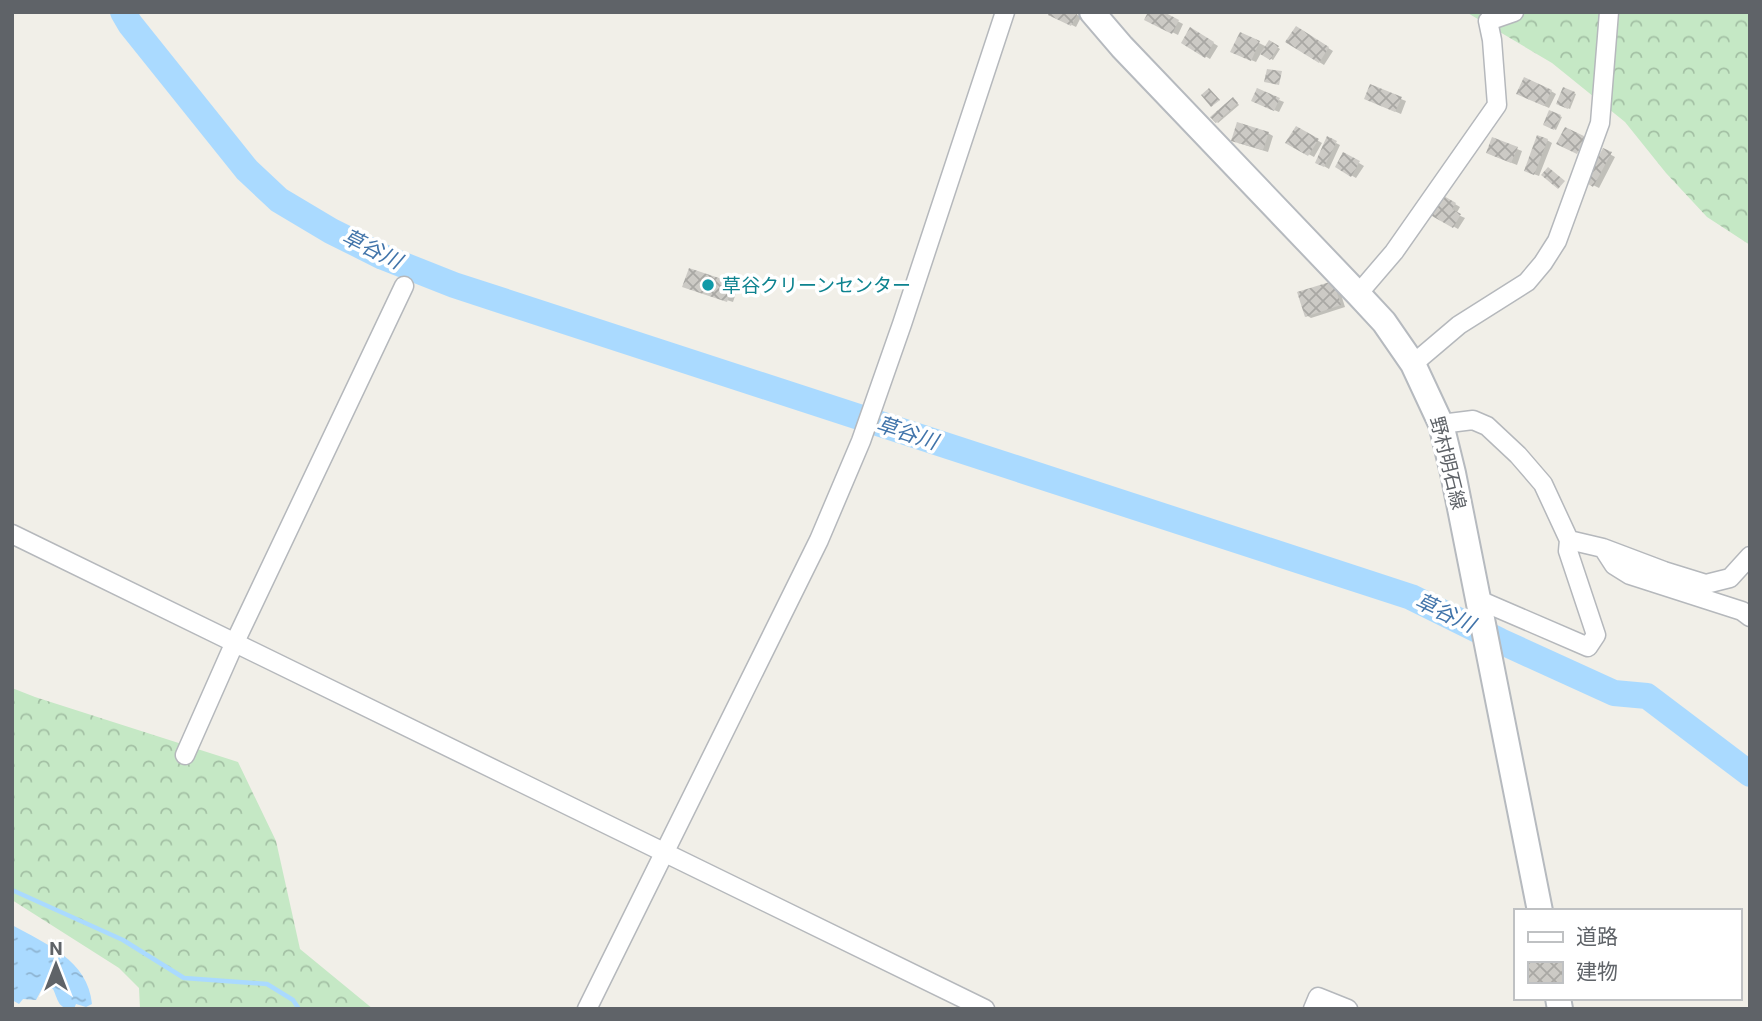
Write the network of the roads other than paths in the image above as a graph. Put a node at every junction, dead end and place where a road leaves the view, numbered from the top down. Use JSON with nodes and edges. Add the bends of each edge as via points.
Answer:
{"nodes":[{"id":1,"x":1005,"y":12,"type":"edge"},
{"id":2,"x":1091,"y":12,"type":"edge"},
{"id":3,"x":1514,"y":12,"type":"edge"},
{"id":4,"x":1609,"y":12,"type":"edge"},
{"id":5,"x":404,"y":286,"type":"dead end"},
{"id":6,"x":1358,"y":294,"type":"junction"},
{"id":7,"x":1413,"y":364,"type":"junction"},
{"id":8,"x":1441,"y":424,"type":"junction"},
{"id":9,"x":12,"y":534,"type":"edge"},
{"id":10,"x":1569,"y":540,"type":"junction"},
{"id":11,"x":1603,"y":548,"type":"junction"},
{"id":12,"x":1750,"y":556,"type":"edge"},
{"id":13,"x":1479,"y":600,"type":"junction"},
{"id":14,"x":1750,"y":617,"type":"edge"},
{"id":15,"x":235,"y":642,"type":"junction"},
{"id":16,"x":185,"y":755,"type":"dead end"},
{"id":17,"x":665,"y":852,"type":"junction"},
{"id":18,"x":1540,"y":909,"type":"edge"},
{"id":19,"x":587,"y":1009,"type":"edge"},
{"id":20,"x":985,"y":1009,"type":"edge"},
{"id":21,"x":1313,"y":1009,"type":"edge"},
{"id":22,"x":1349,"y":1009,"type":"edge"}],
"edges":[{"from":1,"to":17,"type":"street","via":[[861,441],[819,540]]},
{"from":2,"to":6,"type":"main road","name":"野村明石線"},
{"from":3,"to":6,"type":"street","via":[[1488,21],[1497,105],[1394,252]]},
{"from":4,"to":7,"type":"street","via":[[1600,123],[1557,241],[1527,282],[1459,325]]},
{"from":5,"to":15,"type":"street"},
{"from":6,"to":7,"type":"main road","name":"野村明石線"},
{"from":7,"to":8,"type":"main road","name":"野村明石線"},
{"from":8,"to":10,"type":"street","via":[[1473,420],[1487,426],[1543,484]]},
{"from":8,"to":13,"type":"main road","name":"野村明石線"},
{"from":9,"to":15,"type":"street"},
{"from":10,"to":11,"type":"street"},
{"from":10,"to":13,"type":"street","via":[[1568,551],[1596,635],[1588,647]]},
{"from":11,"to":12,"type":"street","via":[[1706,584],[1730,578]]},
{"from":11,"to":14,"type":"street","via":[[1614,565],[1630,575]]},
{"from":13,"to":18,"type":"main road","name":"野村明石線"},
{"from":15,"to":16,"type":"street"},
{"from":15,"to":17,"type":"street"},
{"from":17,"to":19,"type":"street"},
{"from":17,"to":20,"type":"street"},
{"from":21,"to":22,"type":"street","via":[[1318,997]]}]}
